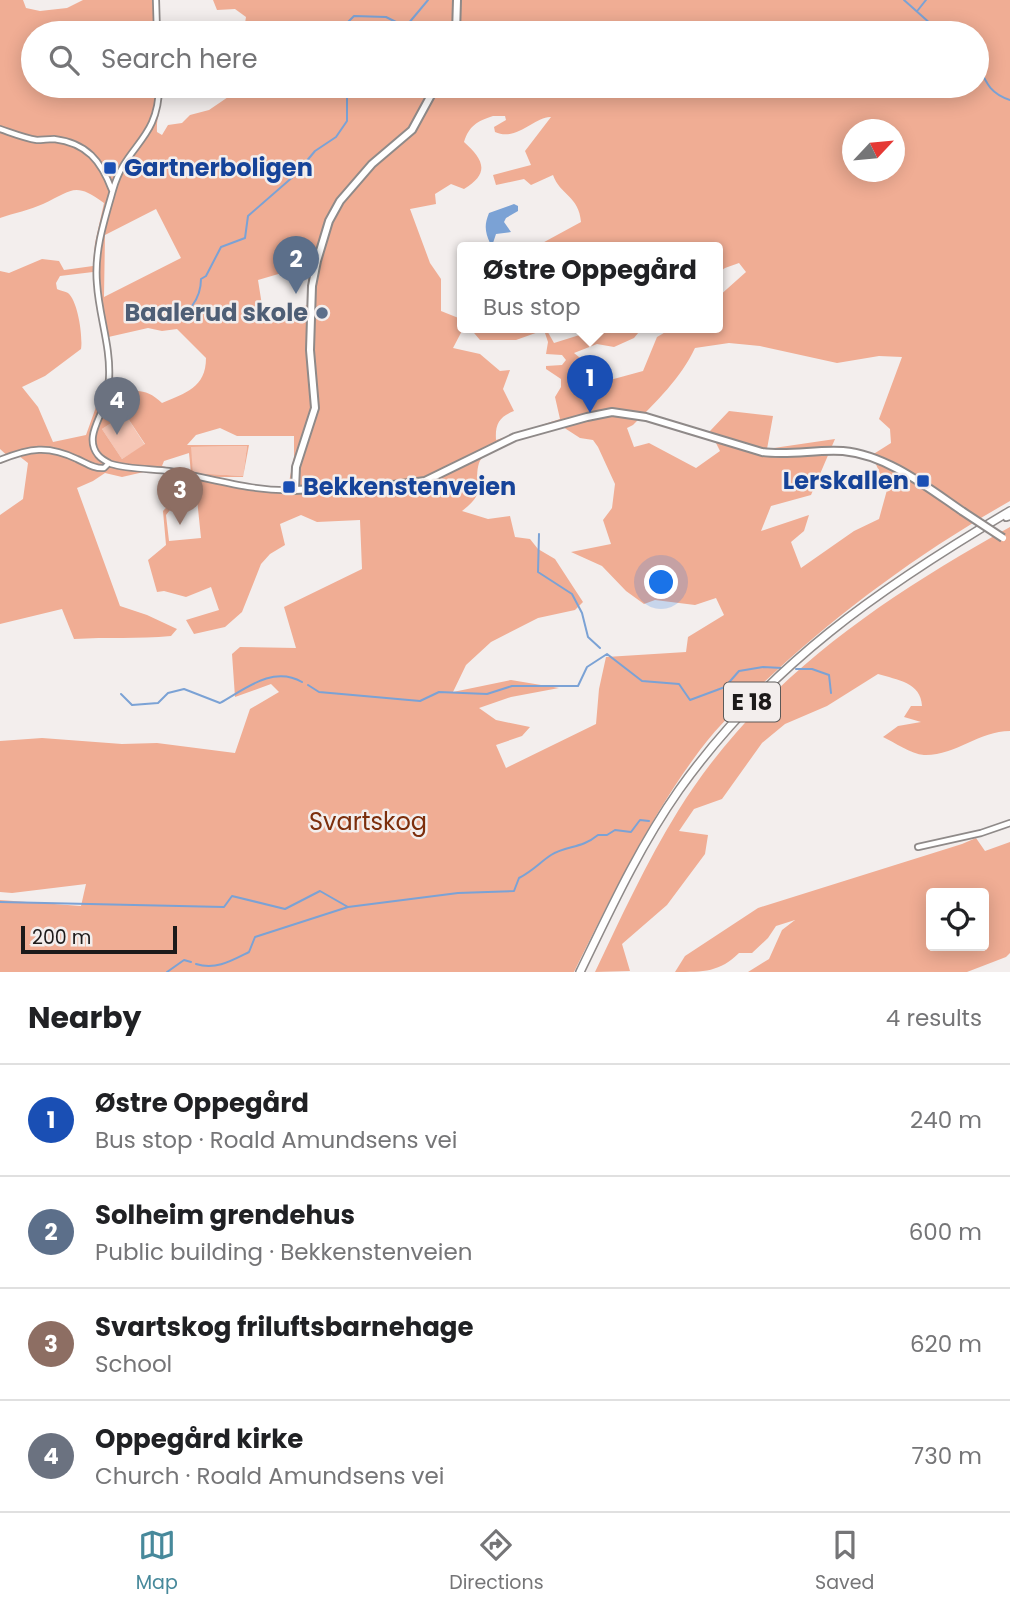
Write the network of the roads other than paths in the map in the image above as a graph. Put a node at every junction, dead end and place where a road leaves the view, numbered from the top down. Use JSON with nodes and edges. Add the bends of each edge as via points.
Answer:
{"nodes":[{"id":1,"x":156,"y":0,"type":"edge"},
{"id":2,"x":457,"y":0,"type":"edge"},
{"id":3,"x":157,"y":21,"type":"edge"},
{"id":4,"x":456,"y":21,"type":"edge"},
{"id":5,"x":158,"y":98,"type":"edge"},
{"id":6,"x":429,"y":98,"type":"edge"},
{"id":7,"x":0,"y":129,"type":"edge"},
{"id":8,"x":113,"y":191,"type":"junction"},
{"id":9,"x":0,"y":460,"type":"edge"},
{"id":10,"x":109,"y":463,"type":"junction"},
{"id":11,"x":295,"y":491,"type":"junction"},
{"id":12,"x":1009,"y":516,"type":"edge"},
{"id":13,"x":1007,"y":539,"type":"edge"},
{"id":14,"x":1010,"y":823,"type":"edge"},
{"id":15,"x":918,"y":847,"type":"dead end"},
{"id":16,"x":583,"y":972,"type":"edge"}],
"edges":[{"from":1,"to":3,"type":"street"},
{"from":2,"to":4,"type":"main road"},
{"from":5,"to":8,"type":"street","via":[[151,128],[123,164]]},
{"from":6,"to":11,"type":"main road","via":[[412,130],[372,164],[329,221],[312,286],[310,350],[315,408],[296,467]]},
{"from":7,"to":8,"type":"street","via":[[27,138],[54,139],[89,152]]},
{"from":8,"to":10,"type":"street","via":[[96,270],[109,359],[108,385],[93,438],[98,455]]},
{"from":9,"to":10,"type":"street","via":[[43,448],[99,469]]},
{"from":10,"to":11,"type":"street","via":[[259,490]]},
{"from":11,"to":13,"type":"main road","bridge":true,"via":[[425,481],[515,437],[619,412],[762,452],[835,451],[864,456],[902,472]]},
{"from":12,"to":16,"type":"highway","number":"E 18","via":[[852,618],[748,712],[669,813]]},
{"from":14,"to":15,"type":"street"}]}
